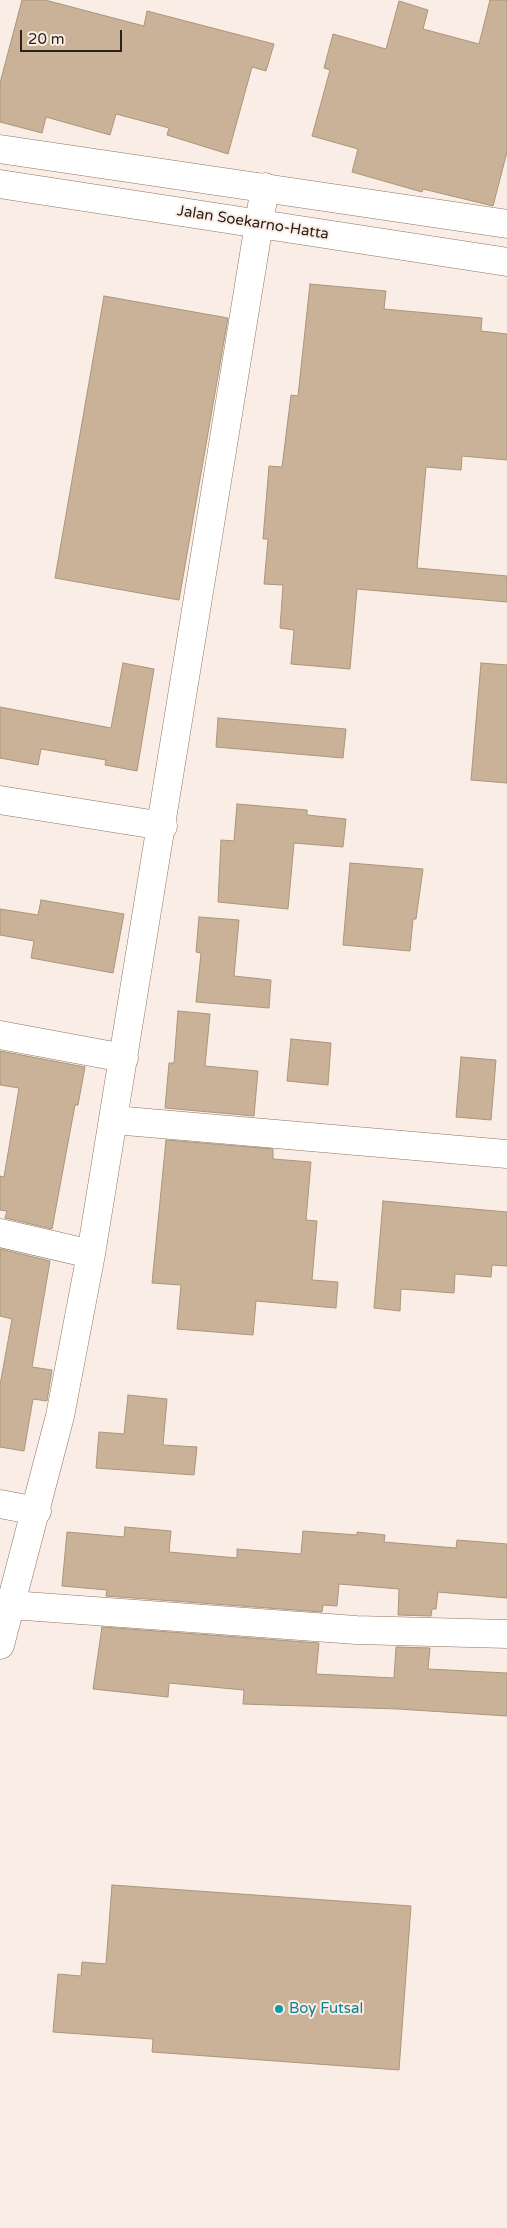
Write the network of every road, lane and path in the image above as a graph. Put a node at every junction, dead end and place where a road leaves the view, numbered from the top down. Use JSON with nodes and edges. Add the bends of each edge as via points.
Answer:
{"nodes":[{"id":1,"x":0,"y":149,"type":"edge"},
{"id":2,"x":0,"y":184,"type":"edge"},
{"id":3,"x":265,"y":187,"type":"junction"},
{"id":4,"x":259,"y":224,"type":"junction"},
{"id":5,"x":507,"y":224,"type":"edge"},
{"id":6,"x":507,"y":262,"type":"edge"},
{"id":7,"x":0,"y":800,"type":"edge"},
{"id":8,"x":163,"y":826,"type":"junction"},
{"id":9,"x":0,"y":1035,"type":"edge"},
{"id":10,"x":124,"y":1058,"type":"junction"},
{"id":11,"x":114,"y":1120,"type":"junction"},
{"id":12,"x":507,"y":1154,"type":"edge"},
{"id":13,"x":0,"y":1233,"type":"edge"},
{"id":14,"x":91,"y":1254,"type":"junction"},
{"id":15,"x":0,"y":1504,"type":"edge"},
{"id":16,"x":37,"y":1511,"type":"junction"},
{"id":17,"x":11,"y":1605,"type":"junction"},
{"id":18,"x":507,"y":1634,"type":"edge"},
{"id":19,"x":0,"y":1645,"type":"edge"}],
"edges":[{"from":1,"to":3,"type":"main road"},
{"from":2,"to":4,"type":"main road","name":"Jalan Soekarno-Hatta"},
{"from":3,"to":4,"type":"main road"},
{"from":3,"to":5,"type":"main road"},
{"from":4,"to":6,"type":"main road","name":"Jalan Soekarno-Hatta"},
{"from":4,"to":8,"type":"main road"},
{"from":7,"to":8,"type":"main road"},
{"from":8,"to":10,"type":"main road","via":[[139,950]]},
{"from":9,"to":10,"type":"main road"},
{"from":10,"to":11,"type":"main road"},
{"from":11,"to":12,"type":"main road"},
{"from":11,"to":14,"type":"main road"},
{"from":13,"to":14,"type":"main road"},
{"from":14,"to":16,"type":"main road","via":[[60,1416]]},
{"from":15,"to":16,"type":"main road"},
{"from":16,"to":17,"type":"main road"},
{"from":17,"to":18,"type":"main road","via":[[356,1630]]},
{"from":17,"to":19,"type":"main road"}]}
